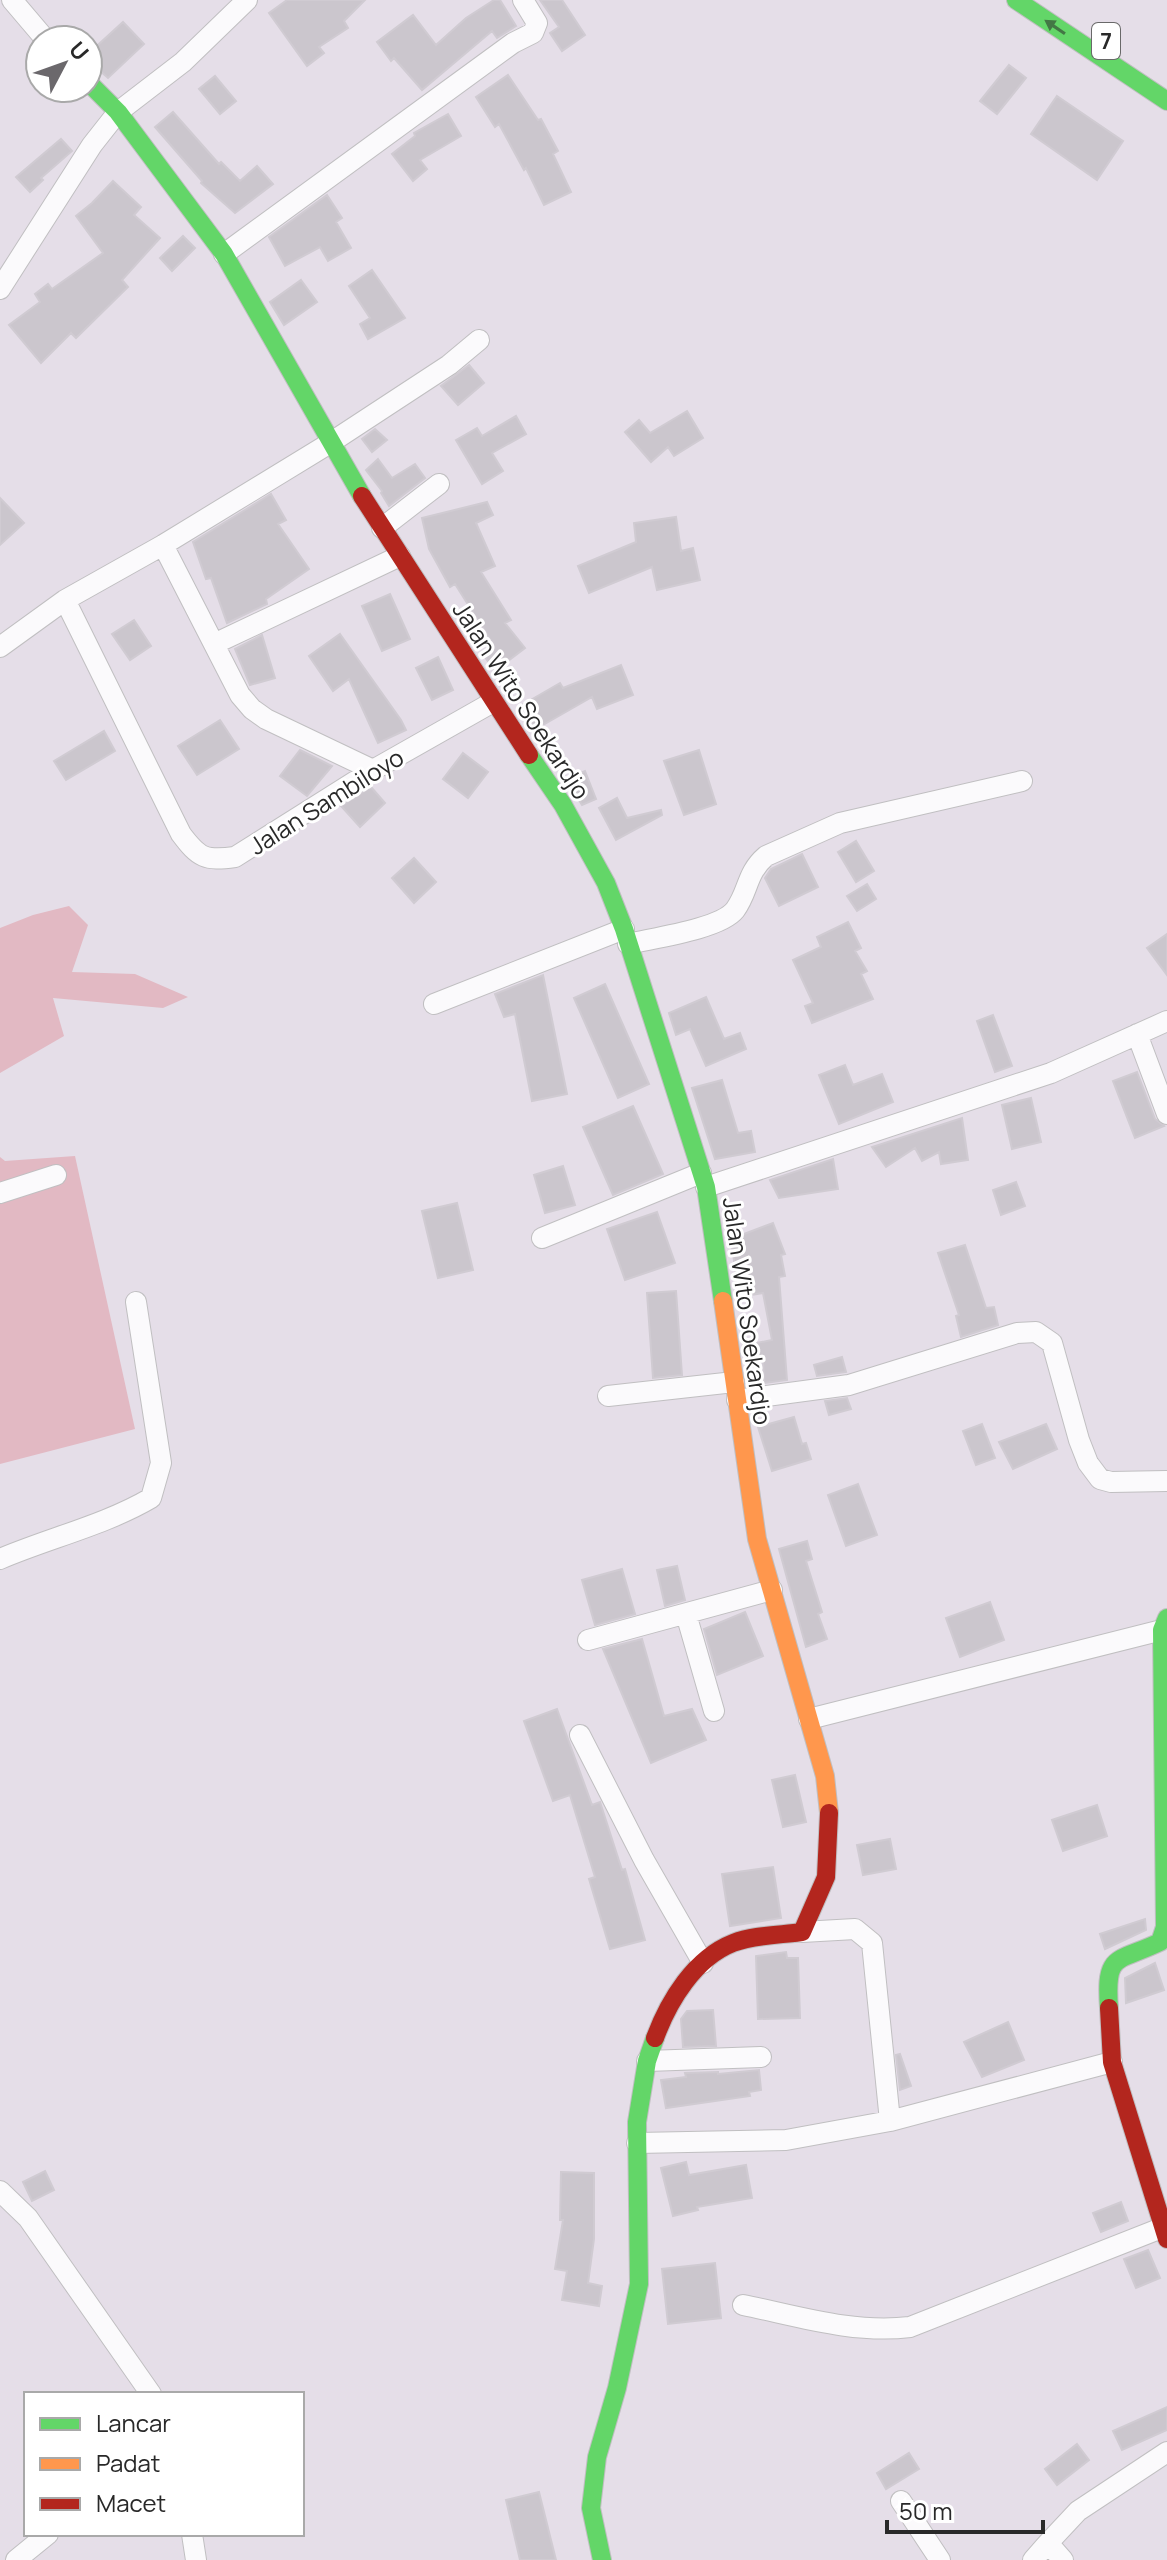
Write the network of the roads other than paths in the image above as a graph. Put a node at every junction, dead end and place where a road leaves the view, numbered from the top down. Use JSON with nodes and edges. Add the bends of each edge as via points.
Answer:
{"nodes":[{"id":1,"x":12,"y":0,"type":"edge"},
{"id":2,"x":247,"y":0,"type":"edge"},
{"id":3,"x":523,"y":0,"type":"edge"},
{"id":4,"x":1016,"y":0,"type":"edge"},
{"id":5,"x":1044,"y":0,"type":"edge"},
{"id":6,"x":32,"y":24,"type":"edge"},
{"id":7,"x":1167,"y":81,"type":"edge"},
{"id":8,"x":104,"y":98,"type":"edge"},
{"id":9,"x":1167,"y":101,"type":"edge"},
{"id":10,"x":118,"y":112,"type":"junction"},
{"id":11,"x":224,"y":254,"type":"junction"},
{"id":12,"x":3,"y":278,"type":"edge"},
{"id":13,"x":479,"y":340,"type":"dead end"},
{"id":14,"x":330,"y":443,"type":"junction"},
{"id":15,"x":439,"y":484,"type":"dead end"},
{"id":16,"x":382,"y":528,"type":"junction"},
{"id":17,"x":163,"y":545,"type":"junction"},
{"id":18,"x":400,"y":556,"type":"junction"},
{"id":19,"x":65,"y":600,"type":"junction"},
{"id":20,"x":214,"y":644,"type":"junction"},
{"id":21,"x":0,"y":647,"type":"edge"},
{"id":22,"x":493,"y":702,"type":"junction"},
{"id":23,"x":373,"y":770,"type":"junction"},
{"id":24,"x":1022,"y":781,"type":"dead end"},
{"id":25,"x":626,"y":937,"type":"junction"},
{"id":26,"x":434,"y":1004,"type":"dead end"},
{"id":27,"x":1167,"y":1021,"type":"edge"},
{"id":28,"x":1137,"y":1034,"type":"junction"},
{"id":29,"x":1167,"y":1114,"type":"edge"},
{"id":30,"x":56,"y":1175,"type":"dead end"},
{"id":31,"x":703,"y":1180,"type":"junction"},
{"id":32,"x":0,"y":1193,"type":"edge"},
{"id":33,"x":542,"y":1238,"type":"dead end"},
{"id":34,"x":136,"y":1302,"type":"dead end"},
{"id":35,"x":736,"y":1391,"type":"junction"},
{"id":36,"x":608,"y":1396,"type":"dead end"},
{"id":37,"x":1167,"y":1481,"type":"edge"},
{"id":38,"x":0,"y":1559,"type":"edge"},
{"id":39,"x":772,"y":1590,"type":"junction"},
{"id":40,"x":686,"y":1614,"type":"junction"},
{"id":41,"x":1164,"y":1624,"type":"edge"},
{"id":42,"x":588,"y":1640,"type":"dead end"},
{"id":43,"x":714,"y":1711,"type":"dead end"},
{"id":44,"x":809,"y":1719,"type":"junction"},
{"id":45,"x":580,"y":1735,"type":"dead end"},
{"id":46,"x":802,"y":1932,"type":"junction"},
{"id":47,"x":703,"y":1963,"type":"junction"},
{"id":48,"x":761,"y":2057,"type":"dead end"},
{"id":49,"x":647,"y":2061,"type":"junction"},
{"id":50,"x":1112,"y":2062,"type":"junction"},
{"id":51,"x":890,"y":2121,"type":"junction"},
{"id":52,"x":637,"y":2143,"type":"junction"},
{"id":53,"x":0,"y":2191,"type":"edge"},
{"id":54,"x":1165,"y":2233,"type":"edge"},
{"id":55,"x":743,"y":2305,"type":"dead end"},
{"id":56,"x":150,"y":2392,"type":"edge"},
{"id":57,"x":1167,"y":2452,"type":"edge"},
{"id":58,"x":901,"y":2501,"type":"dead end"},
{"id":59,"x":46,"y":2536,"type":"edge"},
{"id":60,"x":192,"y":2536,"type":"edge"},
{"id":61,"x":1048,"y":2543,"type":"junction"},
{"id":62,"x":16,"y":2560,"type":"edge"},
{"id":63,"x":196,"y":2560,"type":"edge"},
{"id":64,"x":602,"y":2560,"type":"edge"},
{"id":65,"x":940,"y":2560,"type":"edge"},
{"id":66,"x":1033,"y":2560,"type":"edge"},
{"id":67,"x":1063,"y":2560,"type":"edge"}],
"edges":[{"from":1,"to":6,"type":"street"},
{"from":2,"to":10,"type":"street","via":[[183,62]]},
{"from":3,"to":11,"type":"street","via":[[537,23],[535,31]]},
{"from":9,"to":4,"type":"main road","one_way":true},
{"from":5,"to":7,"type":"main road","number":"7"},
{"from":8,"to":10,"type":"main road","name":"Jalan Wito Soekardjo"},
{"from":10,"to":11,"type":"main road","name":"Jalan Wito Soekardjo"},
{"from":10,"to":12,"type":"street"},
{"from":11,"to":14,"type":"main road","name":"Jalan Wito Soekardjo"},
{"from":13,"to":14,"type":"street"},
{"from":14,"to":16,"type":"main road","name":"Jalan Wito Soekardjo"},
{"from":14,"to":17,"type":"street"},
{"from":15,"to":16,"type":"street"},
{"from":16,"to":18,"type":"main road","name":"Jalan Wito Soekardjo"},
{"from":17,"to":19,"type":"street"},
{"from":17,"to":20,"type":"street"},
{"from":18,"to":20,"type":"street"},
{"from":18,"to":22,"type":"main road","name":"Jalan Wito Soekardjo"},
{"from":19,"to":21,"type":"street"},
{"from":19,"to":23,"type":"street","name":"Jalan Sambiloyo","via":[[194,852],[211,860],[235,857]]},
{"from":20,"to":23,"type":"street","via":[[252,709]]},
{"from":22,"to":23,"type":"street","name":"Jalan Sambiloyo"},
{"from":22,"to":25,"type":"main road","name":"Jalan Wito Soekardjo","via":[[563,805],[606,883]]},
{"from":24,"to":25,"type":"street","via":[[840,823],[766,856],[749,876],[732,914],[717,922]]},
{"from":25,"to":26,"type":"street"},
{"from":25,"to":31,"type":"main road","name":"Jalan Wito Soekardjo"},
{"from":27,"to":28,"type":"street"},
{"from":28,"to":29,"type":"street"},
{"from":28,"to":31,"type":"street","via":[[1051,1073]]},
{"from":30,"to":32,"type":"street"},
{"from":31,"to":33,"type":"street"},
{"from":31,"to":35,"type":"main road","name":"Jalan Wito Soekardjo"},
{"from":34,"to":38,"type":"street","via":[[161,1463],[151,1498],[132,1510]]},
{"from":35,"to":36,"type":"street"},
{"from":35,"to":37,"type":"street","via":[[849,1385],[1017,1333],[1036,1332],[1052,1343],[1079,1440],[1100,1479]]},
{"from":35,"to":39,"type":"main road","name":"Jalan Wito Soekardjo","via":[[757,1539]]},
{"from":39,"to":40,"type":"street"},
{"from":39,"to":44,"type":"main road","name":"Jalan Wito Soekardjo"},
{"from":40,"to":42,"type":"street"},
{"from":40,"to":43,"type":"street"},
{"from":41,"to":44,"type":"street"},
{"from":41,"to":50,"type":"main road","via":[[1165,1927],[1160,1942],[1108,1971]]},
{"from":44,"to":46,"type":"main road","name":"Jalan Wito Soekardjo","via":[[825,1776],[830,1828],[826,1877]]},
{"from":45,"to":47,"type":"street"},
{"from":46,"to":47,"type":"main road","via":[[736,1942]]},
{"from":46,"to":51,"type":"street","via":[[855,1929],[872,1943]]},
{"from":47,"to":49,"type":"main road","via":[[663,2016]]},
{"from":48,"to":49,"type":"street"},
{"from":49,"to":52,"type":"main road"},
{"from":50,"to":51,"type":"street"},
{"from":50,"to":54,"type":"main road"},
{"from":51,"to":52,"type":"street","via":[[786,2140]]},
{"from":52,"to":64,"type":"main road","via":[[639,2284],[597,2457],[591,2508]]},
{"from":53,"to":56,"type":"street","via":[[28,2218]]},
{"from":54,"to":55,"type":"street","via":[[910,2327],[864,2329]]},
{"from":57,"to":61,"type":"street","via":[[1078,2511]]},
{"from":58,"to":65,"type":"street"},
{"from":59,"to":62,"type":"street"},
{"from":60,"to":63,"type":"street"},
{"from":61,"to":66,"type":"street"},
{"from":61,"to":67,"type":"street"}]}
